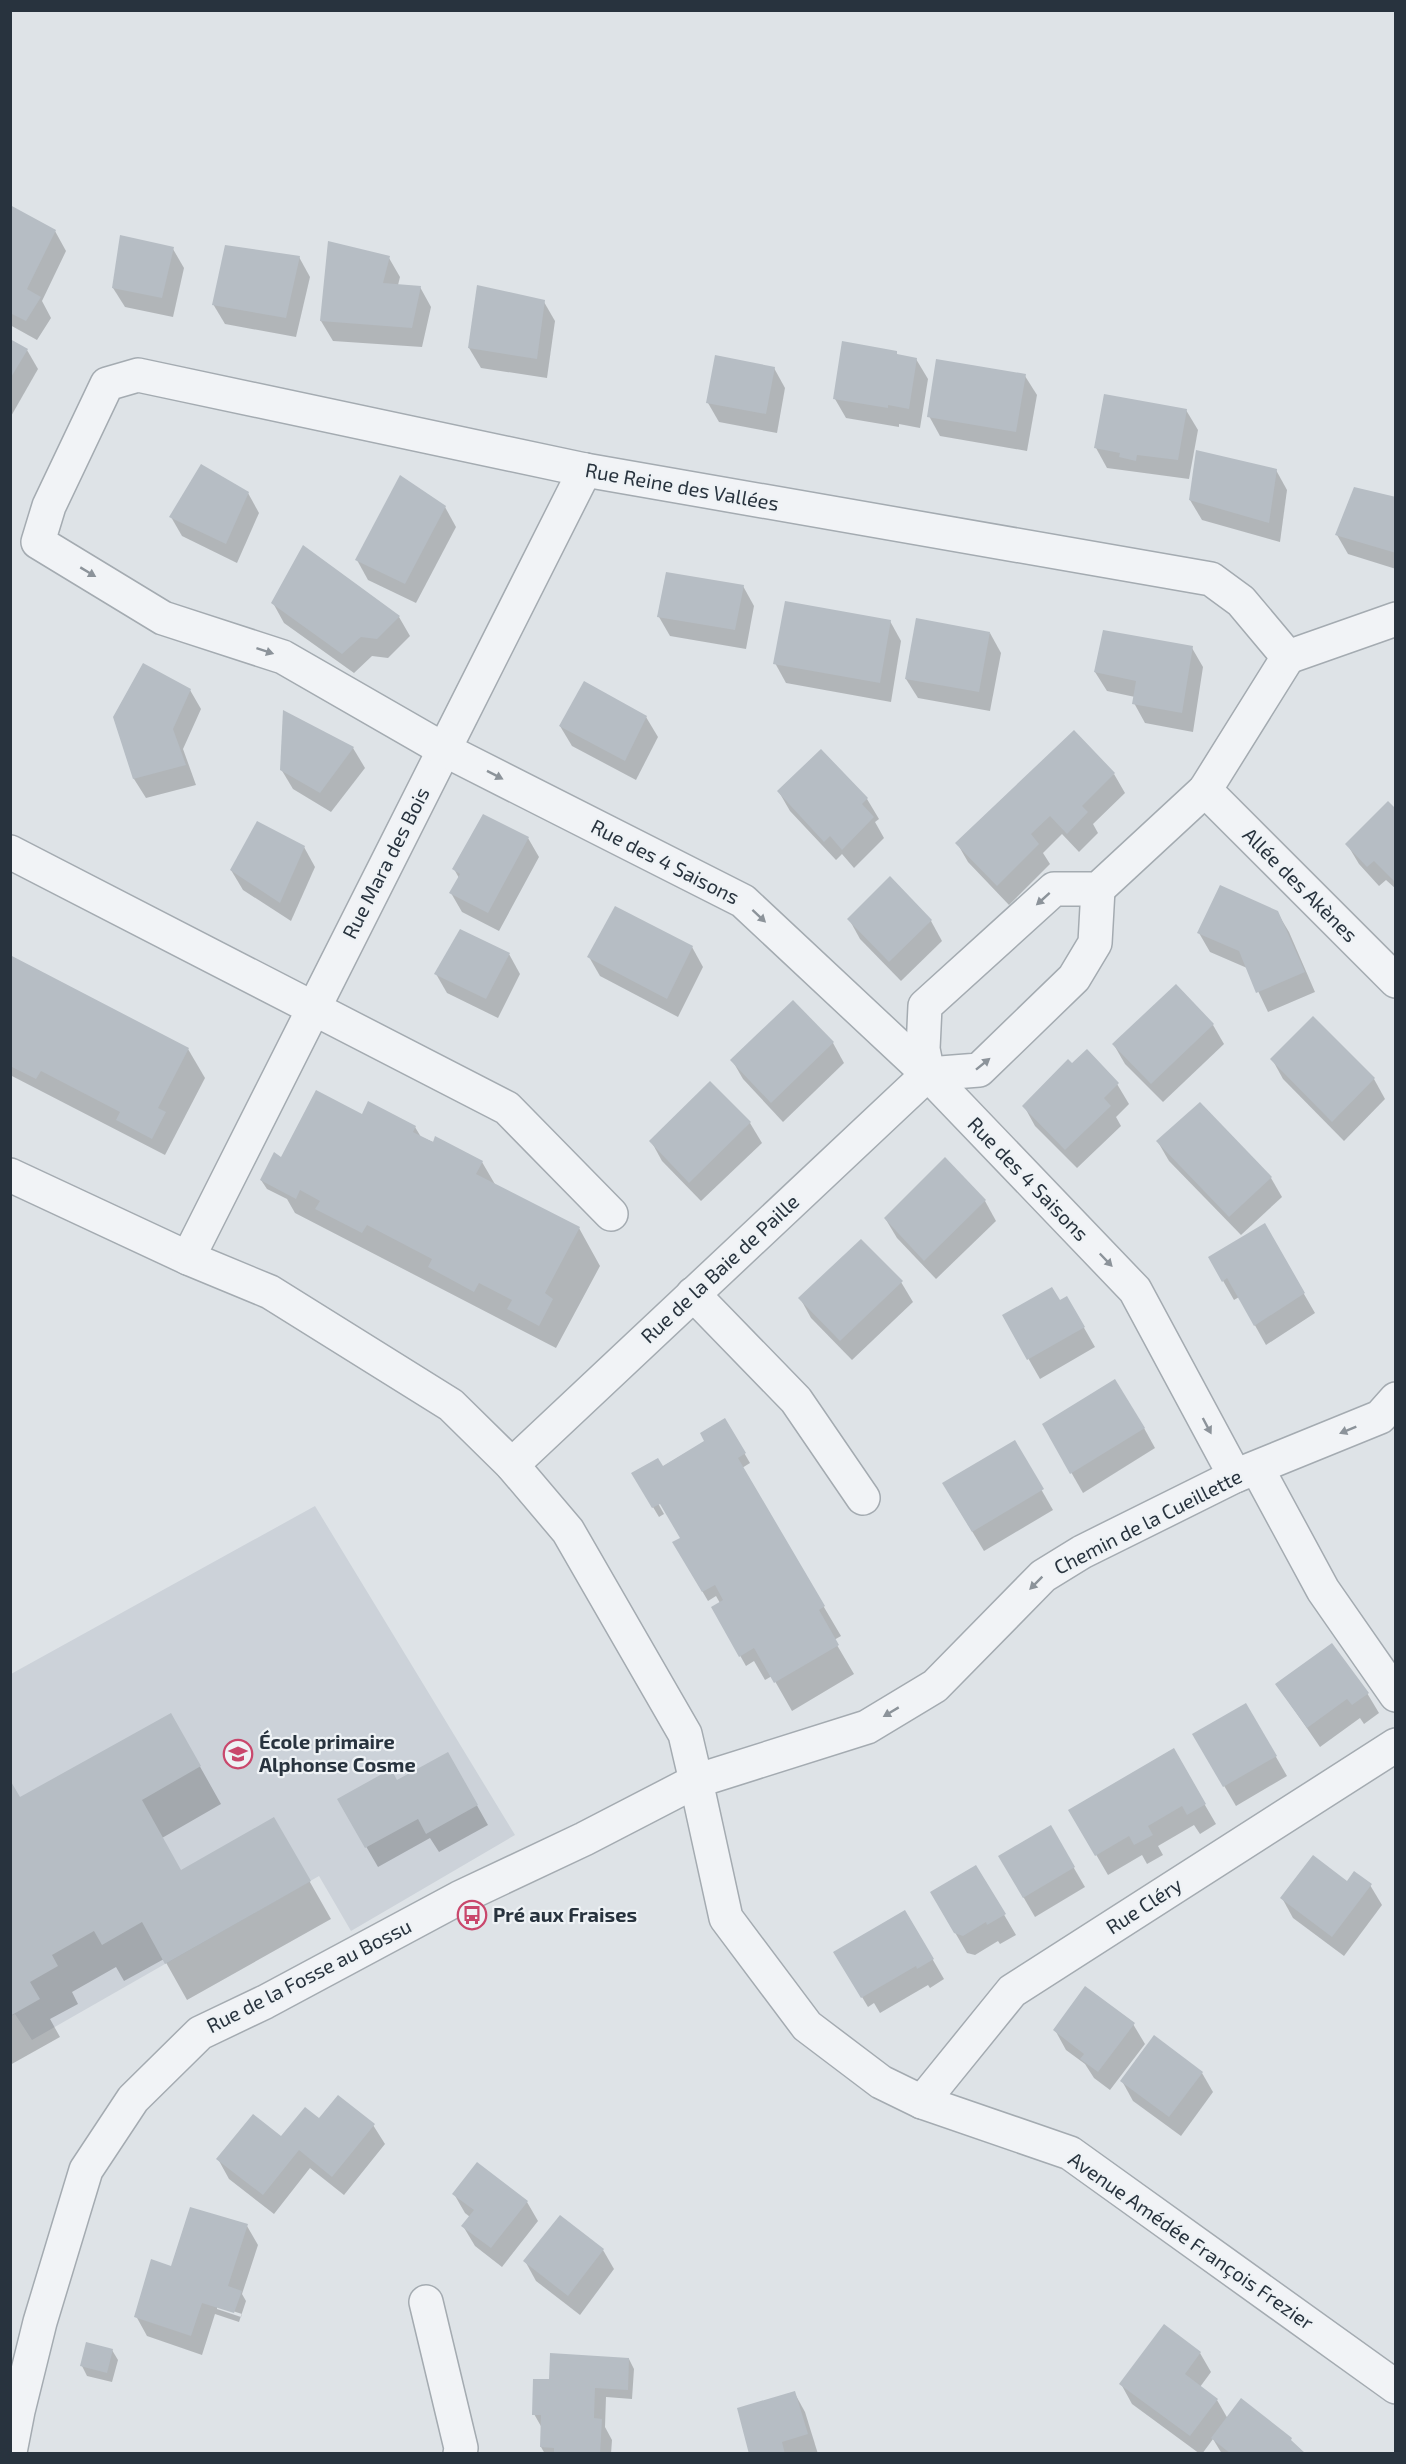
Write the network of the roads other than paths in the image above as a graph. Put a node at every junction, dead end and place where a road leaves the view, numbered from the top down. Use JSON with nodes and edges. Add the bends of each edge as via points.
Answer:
{"nodes":[{"id":1,"x":585,"y":470,"type":"junction"},
{"id":2,"x":38,"y":542,"type":"joint"},
{"id":3,"x":1395,"y":619,"type":"edge"},
{"id":4,"x":1288,"y":657,"type":"junction"},
{"id":5,"x":443,"y":749,"type":"junction"},
{"id":6,"x":1205,"y":790,"type":"junction"},
{"id":7,"x":10,"y":852,"type":"edge"},
{"id":8,"x":1098,"y":889,"type":"junction"},
{"id":9,"x":1395,"y":981,"type":"edge"},
{"id":10,"x":312,"y":1009,"type":"junction"},
{"id":11,"x":928,"y":1074,"type":"junction"},
{"id":12,"x":10,"y":1175,"type":"edge"},
{"id":13,"x":612,"y":1214,"type":"dead end"},
{"id":14,"x":188,"y":1258,"type":"junction"},
{"id":15,"x":693,"y":1294,"type":"junction"},
{"id":16,"x":1395,"y":1399,"type":"edge"},
{"id":17,"x":512,"y":1465,"type":"junction"},
{"id":18,"x":1246,"y":1472,"type":"junction"},
{"id":19,"x":863,"y":1498,"type":"dead end"},
{"id":20,"x":1395,"y":1695,"type":"edge"},
{"id":21,"x":1395,"y":1745,"type":"edge"},
{"id":22,"x":696,"y":1781,"type":"junction"},
{"id":23,"x":922,"y":2102,"type":"junction"},
{"id":24,"x":426,"y":2302,"type":"dead end"},
{"id":25,"x":1395,"y":2387,"type":"edge"},
{"id":26,"x":10,"y":2452,"type":"edge"},
{"id":27,"x":460,"y":2454,"type":"edge"}],
"edges":[{"from":1,"to":2,"type":"street","name":"Rue Reine des Vallées","via":[[138,375],[107,384],[49,506]]},
{"from":1,"to":4,"type":"street","name":"Rue Reine des Vallées","via":[[1210,579],[1241,601]]},
{"from":1,"to":5,"type":"street","name":"Rue Mara des Bois"},
{"from":2,"to":5,"type":"street","name":"Rue des 4 Saisons","one_way":true,"via":[[164,618],[283,657]]},
{"from":3,"to":4,"type":"street"},
{"from":4,"to":6,"type":"street"},
{"from":5,"to":10,"type":"street","name":"Rue Mara des Bois"},
{"from":5,"to":11,"type":"street","name":"Rue des 4 Saisons","one_way":true,"via":[[743,901]]},
{"from":6,"to":8,"type":"street"},
{"from":6,"to":9,"type":"street","name":"Allée des Akènes"},
{"from":7,"to":10,"type":"street"},
{"from":11,"to":8,"type":"street","one_way":true,"via":[[979,1070],[1074,978],[1095,943]]},
{"from":8,"to":11,"type":"street","one_way":true,"via":[[1054,889],[925,1006],[923,1049]]},
{"from":10,"to":13,"type":"street","via":[[507,1108]]},
{"from":10,"to":14,"type":"street","name":"Rue Mara des Bois"},
{"from":11,"to":15,"type":"street","name":"Rue de la Baie de Paille"},
{"from":11,"to":18,"type":"street","name":"Rue des 4 Saisons","one_way":true,"via":[[1135,1290]]},
{"from":12,"to":14,"type":"street","name":"Avenue Amédée François Frezier"},
{"from":14,"to":17,"type":"street","name":"Avenue Amédée François Frezier","via":[[270,1292],[451,1405]]},
{"from":15,"to":17,"type":"street","name":"Rue de la Baie de Paille"},
{"from":15,"to":19,"type":"street","via":[[796,1400]]},
{"from":16,"to":18,"type":"street","name":"Chemin de la Cueillette","one_way":true,"via":[[1380,1417]]},
{"from":17,"to":22,"type":"street","name":"Avenue Amédée François Frezier","via":[[568,1531],[685,1734]]},
{"from":18,"to":20,"type":"street","name":"Rue des 4 Saisons"},
{"from":18,"to":22,"type":"street","name":"Chemin de la Cueillette","one_way":true,"via":[[1082,1552],[1043,1576],[935,1686],[867,1726]]},
{"from":21,"to":23,"type":"street","name":"Rue Cléry","via":[[1012,1991]]},
{"from":22,"to":23,"type":"street","name":"Avenue Amédée François Frezier","via":[[726,1918],[807,2026],[881,2082]]},
{"from":22,"to":26,"type":"street","name":"Rue de la Fosse au Bossu","via":[[459,1898],[200,2033],[133,2099],[86,2170],[40,2322]]},
{"from":23,"to":25,"type":"street","name":"Avenue Amédée François Frezier","via":[[1070,2153]]},
{"from":24,"to":27,"type":"street","via":[[462,2448]]}]}
